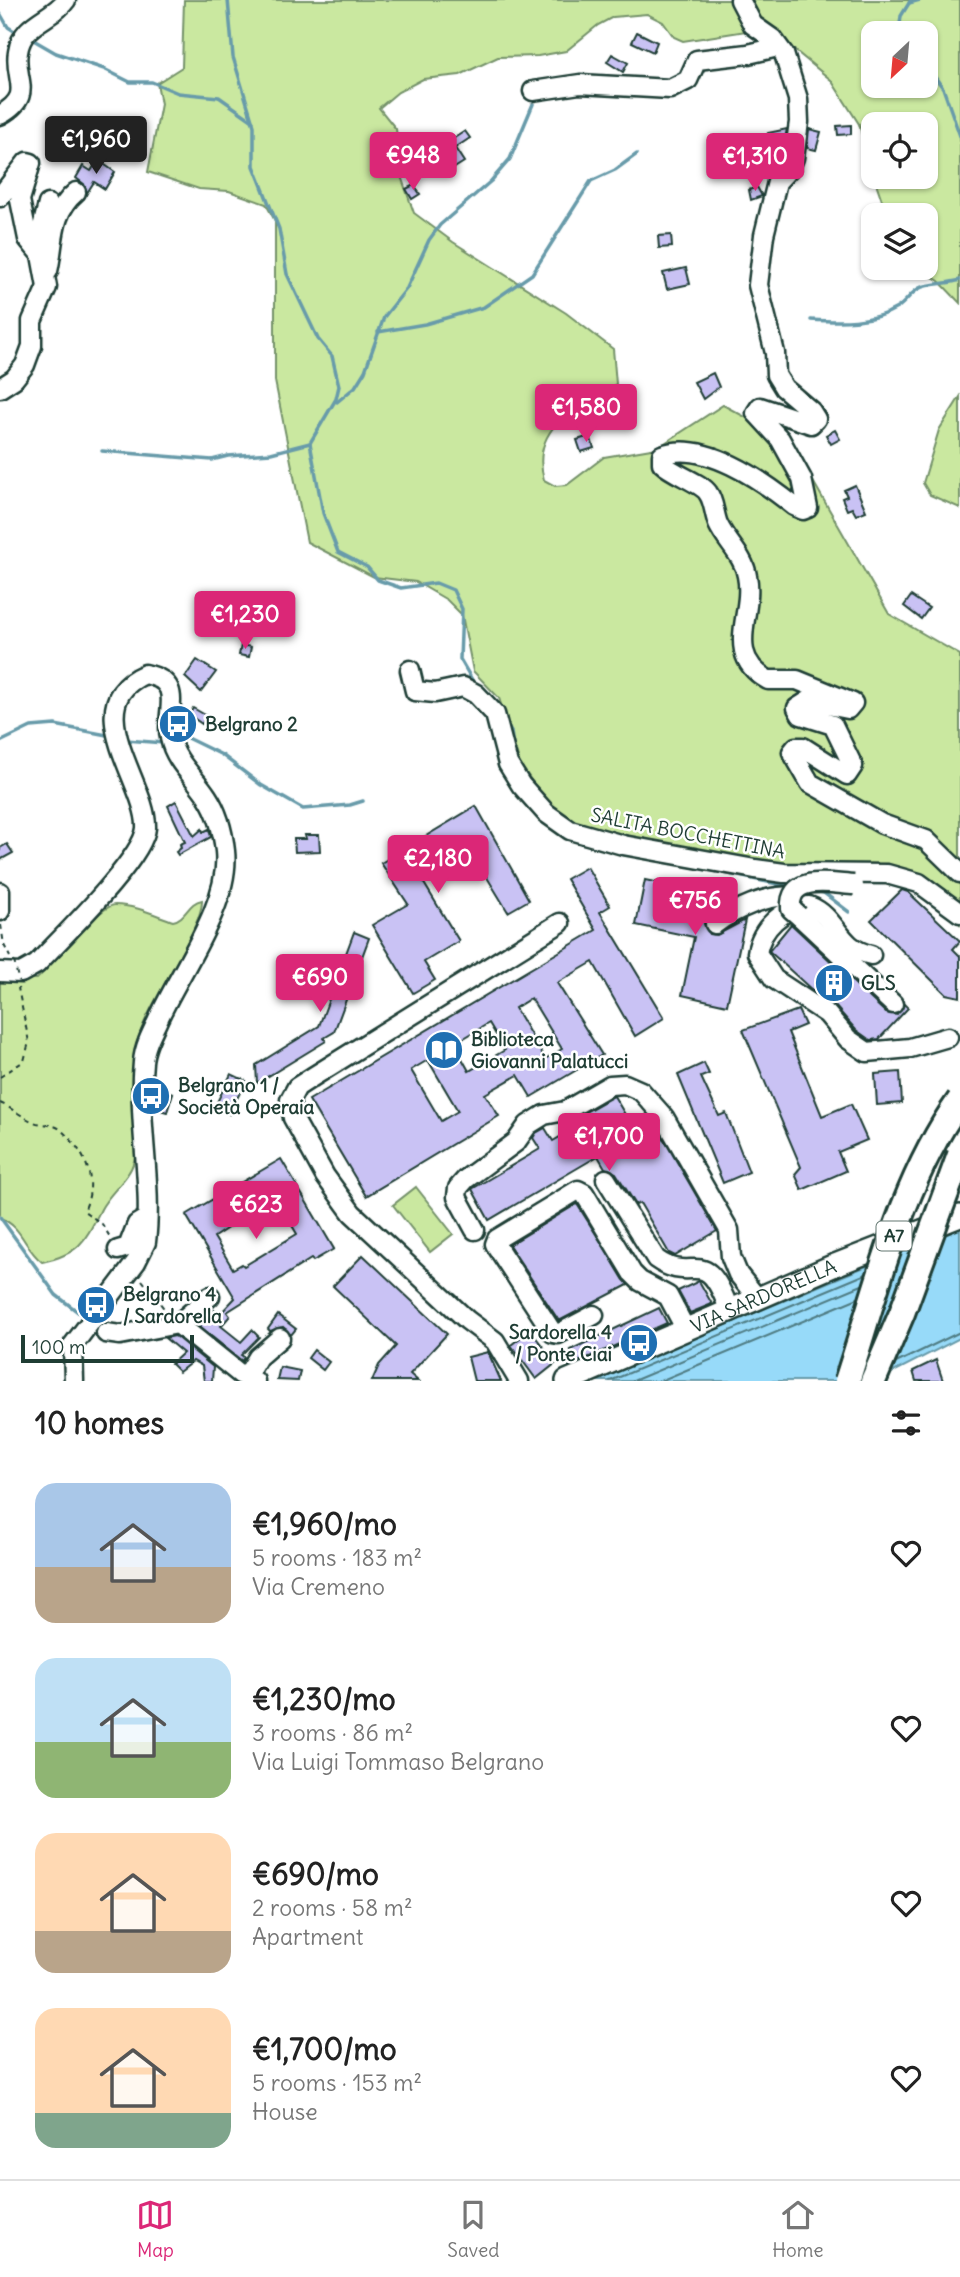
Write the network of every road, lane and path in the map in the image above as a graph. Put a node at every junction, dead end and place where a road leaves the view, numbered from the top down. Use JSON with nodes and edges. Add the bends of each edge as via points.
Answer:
{"nodes":[{"id":1,"x":66,"y":0,"type":"edge"},
{"id":2,"x":740,"y":0,"type":"edge"},
{"id":3,"x":778,"y":47,"type":"junction"},
{"id":4,"x":533,"y":91,"type":"dead end"},
{"id":5,"x":0,"y":115,"type":"edge"},
{"id":6,"x":76,"y":192,"type":"dead end"},
{"id":7,"x":0,"y":197,"type":"edge"},
{"id":8,"x":48,"y":204,"type":"dead end"},
{"id":9,"x":35,"y":246,"type":"junction"},
{"id":10,"x":47,"y":278,"type":"junction"},
{"id":11,"x":0,"y":388,"type":"edge"},
{"id":12,"x":410,"y":670,"type":"dead end"},
{"id":13,"x":960,"y":873,"type":"edge"},
{"id":14,"x":854,"y":885,"type":"dead end"},
{"id":15,"x":0,"y":892,"type":"edge"},
{"id":16,"x":792,"y":897,"type":"junction"},
{"id":17,"x":0,"y":911,"type":"edge"},
{"id":18,"x":960,"y":913,"type":"edge"},
{"id":19,"x":0,"y":918,"type":"edge"},
{"id":20,"x":560,"y":923,"type":"dead end"},
{"id":21,"x":715,"y":925,"type":"dead end"},
{"id":22,"x":872,"y":955,"type":"dead end"},
{"id":23,"x":7,"y":966,"type":"edge"},
{"id":24,"x":19,"y":982,"type":"dead end"},
{"id":25,"x":19,"y":991,"type":"dead end"},
{"id":26,"x":893,"y":1004,"type":"dead end"},
{"id":27,"x":948,"y":1037,"type":"dead end"},
{"id":28,"x":0,"y":1077,"type":"edge"},
{"id":29,"x":960,"y":1100,"type":"edge"},
{"id":30,"x":0,"y":1103,"type":"edge"},
{"id":31,"x":960,"y":1155,"type":"edge"},
{"id":32,"x":606,"y":1179,"type":"dead end"},
{"id":33,"x":960,"y":1216,"type":"edge"},
{"id":34,"x":147,"y":1218,"type":"junction"},
{"id":35,"x":475,"y":1230,"type":"dead end"},
{"id":36,"x":118,"y":1250,"type":"joint"},
{"id":37,"x":142,"y":1281,"type":"dead end"},
{"id":38,"x":210,"y":1296,"type":"dead end"},
{"id":39,"x":758,"y":1299,"type":"junction"},
{"id":40,"x":730,"y":1312,"type":"junction"},
{"id":41,"x":594,"y":1315,"type":"dead end"},
{"id":42,"x":178,"y":1324,"type":"junction"},
{"id":43,"x":686,"y":1330,"type":"junction"},
{"id":44,"x":106,"y":1333,"type":"dead end"},
{"id":45,"x":280,"y":1338,"type":"dead end"},
{"id":46,"x":250,"y":1379,"type":"edge"},
{"id":47,"x":74,"y":1381,"type":"edge"},
{"id":48,"x":519,"y":1381,"type":"edge"},
{"id":49,"x":567,"y":1381,"type":"edge"},
{"id":50,"x":847,"y":1381,"type":"edge"},
{"id":51,"x":873,"y":1381,"type":"edge"}],
"edges":[{"from":1,"to":5,"type":"street","via":[[30,27],[18,50],[22,78],[18,99]]},
{"from":2,"to":3,"type":"street","via":[[754,25]]},
{"from":3,"to":4,"type":"street","via":[[697,60],[688,80],[670,89],[580,84]]},
{"from":3,"to":13,"type":"street","via":[[795,84],[799,122],[794,158],[777,183],[770,209],[758,285],[776,375],[816,419],[811,424],[760,407],[756,413],[780,439],[802,479],[808,508],[794,506],[731,464],[689,452],[671,452],[662,455],[663,464],[708,492],[719,526],[747,572],[742,636],[744,654],[757,674],[768,680],[797,680],[853,703],[848,709],[808,701],[797,708],[801,715],[833,725],[853,766],[848,775],[796,747],[792,752],[804,775],[810,783],[882,824],[926,840]]},
{"from":6,"to":10,"type":"street","via":[[60,209],[50,239]]},
{"from":7,"to":9,"type":"street","via":[[20,168],[31,163],[20,200],[28,239]]},
{"from":8,"to":9,"type":"street","via":[[43,235]]},
{"from":9,"to":10,"type":"street"},
{"from":10,"to":11,"type":"street","via":[[32,321],[32,346],[25,365]]},
{"from":12,"to":18,"type":"street","name":"SALITA BOCCHETTINA","via":[[415,691],[463,687],[488,705],[502,728],[513,775],[546,813],[570,830],[623,845],[755,869],[887,874],[919,883]]},
{"from":14,"to":16,"type":"street","bridge":true,"via":[[809,882]]},
{"from":15,"to":17,"type":"street"},
{"from":16,"to":21,"type":"street","via":[[747,907]]},
{"from":16,"to":26,"type":"street","bridge":true,"via":[[791,909]]},
{"from":19,"to":23,"type":"path"},
{"from":20,"to":48,"type":"street","via":[[297,1087],[290,1101],[305,1142],[352,1213],[467,1320],[495,1340]]},
{"from":22,"to":27,"type":"street","via":[[847,945],[823,913],[809,906],[784,913],[773,922],[764,932],[757,954],[774,979],[827,1014],[848,1039],[867,1052],[910,1048]]},
{"from":23,"to":24,"type":"path","bridge":true},
{"from":23,"to":34,"type":"street","via":[[21,972],[37,964],[142,844],[145,817],[118,746],[116,717],[127,685],[145,674],[154,676],[169,690],[169,737],[178,758],[214,807],[226,863],[215,907],[164,1005],[143,1061]]},
{"from":25,"to":28,"type":"path","via":[[29,1042],[24,1061]]},
{"from":29,"to":50,"type":"highway","number":"A7","bridge":true,"via":[[914,1182]]},
{"from":30,"to":36,"type":"path","via":[[32,1121],[58,1127],[81,1153],[91,1177],[91,1195],[84,1210],[102,1224]]},
{"from":31,"to":51,"type":"highway","number":"A7","bridge":true},
{"from":32,"to":40,"type":"street","via":[[656,1259],[713,1274]]},
{"from":33,"to":39,"type":"main road","name":"VIA SARDORELLA"},
{"from":34,"to":36,"type":"street","via":[[136,1224],[128,1247]]},
{"from":34,"to":47,"type":"street","via":[[141,1254],[73,1345]]},
{"from":35,"to":39,"type":"street","via":[[457,1198],[466,1179],[544,1115],[565,1111],[610,1084],[625,1084],[641,1091],[664,1117],[729,1230],[738,1274]]},
{"from":37,"to":42,"type":"path"},
{"from":38,"to":42,"type":"street"},
{"from":39,"to":40,"type":"main road","name":"VIA SARDORELLA"},
{"from":40,"to":43,"type":"main road","name":"VIA SARDORELLA"},
{"from":41,"to":43,"type":"street","via":[[553,1334],[495,1244],[496,1239],[578,1190],[632,1273],[668,1296]]},
{"from":42,"to":44,"type":"street","via":[[120,1335]]},
{"from":42,"to":46,"type":"street"},
{"from":43,"to":49,"type":"main road","name":"VIA SARDORELLA"},
{"from":45,"to":46,"type":"street","via":[[258,1357]]}]}
